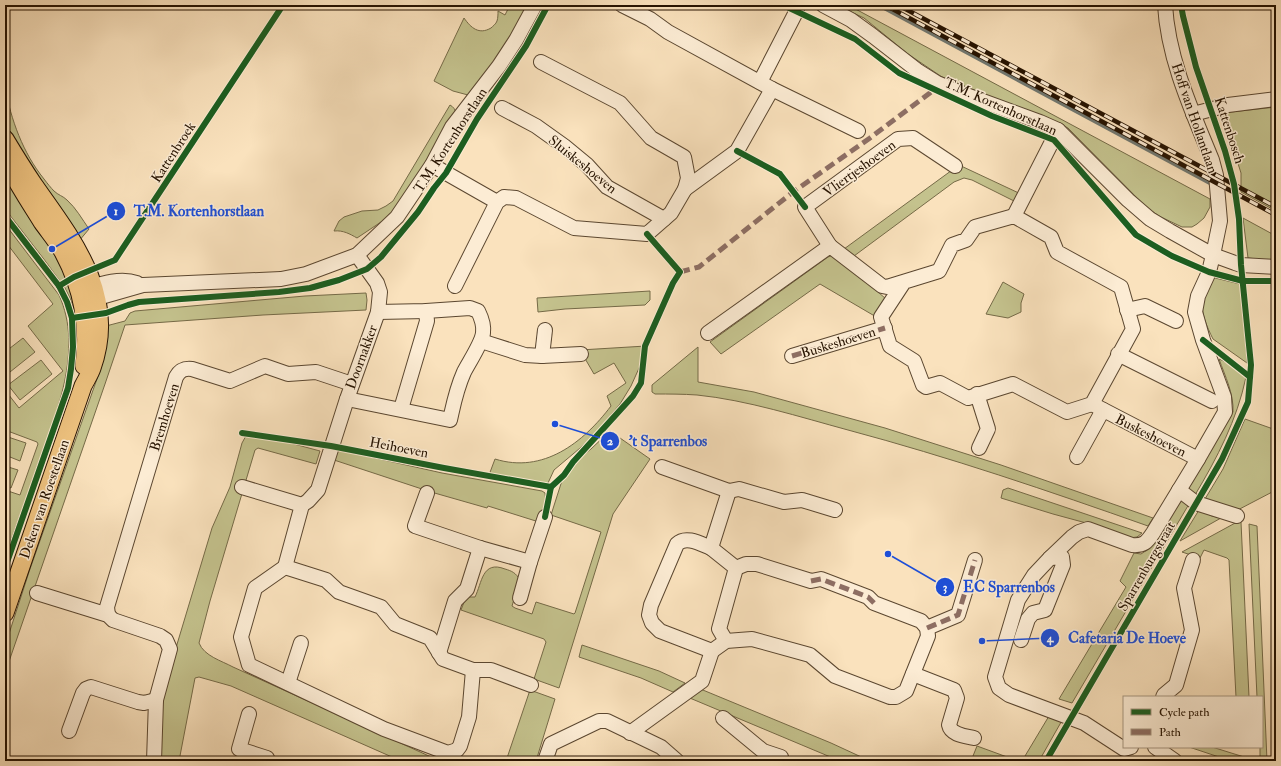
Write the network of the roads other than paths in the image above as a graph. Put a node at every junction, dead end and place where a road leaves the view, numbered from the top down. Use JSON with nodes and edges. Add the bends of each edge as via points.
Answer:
{"nodes":[{"id":1,"x":535,"y":5,"type":"edge"},
{"id":2,"x":622,"y":5,"type":"edge"},
{"id":3,"x":798,"y":5,"type":"edge"},
{"id":4,"x":823,"y":5,"type":"edge"},
{"id":5,"x":1166,"y":5,"type":"edge"},
{"id":6,"x":541,"y":62,"type":"dead end"},
{"id":7,"x":760,"y":82,"type":"junction"},
{"id":8,"x":772,"y":89,"type":"junction"},
{"id":9,"x":1276,"y":99,"type":"edge"},
{"id":10,"x":502,"y":108,"type":"dead end"},
{"id":11,"x":1194,"y":114,"type":"junction"},
{"id":12,"x":1058,"y":130,"type":"junction"},
{"id":13,"x":858,"y":131,"type":"dead end"},
{"id":14,"x":5,"y":138,"type":"edge"},
{"id":15,"x":5,"y":159,"type":"edge"},
{"id":16,"x":432,"y":165,"type":"junction"},
{"id":17,"x":955,"y":166,"type":"dead end"},
{"id":18,"x":685,"y":190,"type":"junction"},
{"id":19,"x":497,"y":202,"type":"junction"},
{"id":20,"x":1014,"y":216,"type":"junction"},
{"id":21,"x":664,"y":219,"type":"junction"},
{"id":22,"x":830,"y":246,"type":"junction"},
{"id":23,"x":357,"y":255,"type":"junction"},
{"id":24,"x":1214,"y":255,"type":"junction"},
{"id":25,"x":1276,"y":268,"type":"edge"},
{"id":26,"x":904,"y":282,"type":"junction"},
{"id":27,"x":455,"y":286,"type":"dead end"},
{"id":28,"x":88,"y":294,"type":"junction"},
{"id":29,"x":1127,"y":310,"type":"junction"},
{"id":30,"x":426,"y":311,"type":"junction"},
{"id":31,"x":378,"y":312,"type":"junction"},
{"id":32,"x":1176,"y":321,"type":"dead end"},
{"id":33,"x":885,"y":328,"type":"junction"},
{"id":34,"x":545,"y":330,"type":"dead end"},
{"id":35,"x":708,"y":333,"type":"dead end"},
{"id":36,"x":481,"y":341,"type":"junction"},
{"id":37,"x":581,"y":354,"type":"dead end"},
{"id":38,"x":1118,"y":354,"type":"junction"},
{"id":39,"x":542,"y":356,"type":"junction"},
{"id":40,"x":792,"y":356,"type":"dead end"},
{"id":41,"x":352,"y":384,"type":"junction"},
{"id":42,"x":977,"y":394,"type":"junction"},
{"id":43,"x":347,"y":398,"type":"junction"},
{"id":44,"x":1212,"y":401,"type":"dead end"},
{"id":45,"x":1097,"y":407,"type":"junction"},
{"id":46,"x":401,"y":410,"type":"junction"},
{"id":47,"x":979,"y":448,"type":"dead end"},
{"id":48,"x":1077,"y":457,"type":"dead end"},
{"id":49,"x":1198,"y":459,"type":"junction"},
{"id":50,"x":662,"y":467,"type":"dead end"},
{"id":51,"x":242,"y":487,"type":"dead end"},
{"id":52,"x":1180,"y":490,"type":"junction"},
{"id":53,"x":728,"y":491,"type":"junction"},
{"id":54,"x":427,"y":493,"type":"dead end"},
{"id":55,"x":302,"y":505,"type":"junction"},
{"id":56,"x":835,"y":510,"type":"dead end"},
{"id":57,"x":1237,"y":516,"type":"dead end"},
{"id":58,"x":545,"y":517,"type":"dead end"},
{"id":59,"x":480,"y":548,"type":"junction"},
{"id":60,"x":712,"y":548,"type":"junction"},
{"id":61,"x":1050,"y":558,"type":"junction"},
{"id":62,"x":975,"y":560,"type":"dead end"},
{"id":63,"x":1193,"y":560,"type":"dead end"},
{"id":64,"x":530,"y":562,"type":"junction"},
{"id":65,"x":285,"y":567,"type":"junction"},
{"id":66,"x":736,"y":568,"type":"junction"},
{"id":67,"x":38,"y":593,"type":"dead end"},
{"id":68,"x":520,"y":598,"type":"dead end"},
{"id":69,"x":5,"y":613,"type":"edge"},
{"id":70,"x":108,"y":615,"type":"junction"},
{"id":71,"x":927,"y":628,"type":"junction"},
{"id":72,"x":1021,"y":640,"type":"dead end"},
{"id":73,"x":726,"y":641,"type":"junction"},
{"id":74,"x":301,"y":643,"type":"dead end"},
{"id":75,"x":712,"y":651,"type":"junction"},
{"id":76,"x":439,"y":653,"type":"junction"},
{"id":77,"x":473,"y":670,"type":"junction"},
{"id":78,"x":913,"y":674,"type":"junction"},
{"id":79,"x":288,"y":683,"type":"junction"},
{"id":80,"x":531,"y":684,"type":"dead end"},
{"id":81,"x":1164,"y":696,"type":"edge"},
{"id":82,"x":156,"y":700,"type":"junction"},
{"id":83,"x":249,"y":714,"type":"dead end"},
{"id":84,"x":723,"y":718,"type":"dead end"},
{"id":85,"x":69,"y":731,"type":"dead end"},
{"id":86,"x":630,"y":732,"type":"junction"},
{"id":87,"x":974,"y":738,"type":"dead end"},
{"id":88,"x":1128,"y":748,"type":"edge"},
{"id":89,"x":1156,"y":748,"type":"edge"},
{"id":90,"x":238,"y":755,"type":"edge"},
{"id":91,"x":154,"y":761,"type":"edge"},
{"id":92,"x":268,"y":761,"type":"edge"},
{"id":93,"x":545,"y":761,"type":"edge"},
{"id":94,"x":677,"y":761,"type":"edge"},
{"id":95,"x":780,"y":761,"type":"edge"},
{"id":96,"x":1175,"y":761,"type":"edge"}],
"edges":[{"from":1,"to":16,"type":"street","name":"T.M. Kortenhorstlaan","via":[[499,66],[452,127]]},
{"from":2,"to":7,"type":"street"},
{"from":3,"to":7,"type":"street"},
{"from":4,"to":12,"type":"street","name":"T.M. Kortenhorstlaan","via":[[851,20],[937,83]]},
{"from":5,"to":11,"type":"street","name":"Hoff van Hollantlaan","via":[[1166,20],[1178,72]]},
{"from":6,"to":18,"type":"street","via":[[620,102],[651,138],[684,157],[688,178]]},
{"from":7,"to":8,"type":"street"},
{"from":8,"to":13,"type":"street"},
{"from":8,"to":18,"type":"street","via":[[737,151]]},
{"from":9,"to":11,"type":"street","name":"Kattenbosch","via":[[1228,105]]},
{"from":10,"to":21,"type":"street","name":"Sluiskeshoeven","via":[[536,126],[564,146],[587,165],[607,187]]},
{"from":11,"to":24,"type":"street","name":"Hoff van Hollantlaan","via":[[1216,175],[1220,221]]},
{"from":12,"to":20,"type":"street"},
{"from":12,"to":24,"type":"street","name":"T.M. Kortenhorstlaan","via":[[1128,200],[1150,218]]},
{"from":14,"to":28,"type":"main road","name":"Deken van Roestellaan","via":[[89,270]]},
{"from":15,"to":28,"type":"main road","name":"Deken van Roestellaan","via":[[22,192]]},
{"from":16,"to":19,"type":"street"},
{"from":16,"to":23,"type":"street","name":"T.M. Kortenhorstlaan","via":[[397,217]]},
{"from":17,"to":22,"type":"street","name":"Vliertjeshoeven","via":[[914,138],[898,139],[805,207]]},
{"from":18,"to":21,"type":"street","via":[[671,213]]},
{"from":19,"to":21,"type":"street","via":[[504,197],[516,198],[574,228],[647,234]]},
{"from":19,"to":27,"type":"street"},
{"from":20,"to":26,"type":"street","via":[[975,227],[966,240],[952,244],[939,271]]},
{"from":20,"to":29,"type":"street","name":"Buskeshoeven","via":[[1051,238],[1057,252],[1121,287]]},
{"from":22,"to":26,"type":"street","name":"Vliertjeshoeven","via":[[882,286]]},
{"from":22,"to":35,"type":"street"},
{"from":23,"to":28,"type":"street","name":"T.M. Kortenhorstlaan","via":[[306,274],[282,278],[144,284]]},
{"from":23,"to":31,"type":"street","name":"Doornakker","via":[[377,283],[380,292]]},
{"from":24,"to":25,"type":"street","name":"T.M. Kortenhorstlaan","via":[[1241,265]]},
{"from":24,"to":49,"type":"street","name":"Hoff van Hollantlaan","via":[[1198,296],[1195,312],[1224,397],[1225,412]]},
{"from":26,"to":33,"type":"street","name":"Buskeshoeven","via":[[881,318]]},
{"from":28,"to":69,"type":"main road","name":"Deken van Roestellaan","via":[[83,386]]},
{"from":29,"to":32,"type":"street","via":[[1146,306]]},
{"from":29,"to":38,"type":"street","name":"Buskeshoeven","via":[[1133,328]]},
{"from":30,"to":31,"type":"street"},
{"from":30,"to":36,"type":"street","via":[[470,308],[478,311],[483,333]]},
{"from":30,"to":46,"type":"street","via":[[427,321]]},
{"from":31,"to":41,"type":"street","name":"Doornakker"},
{"from":33,"to":40,"type":"street","name":"Buskeshoeven"},
{"from":33,"to":42,"type":"street","name":"Buskeshoeven","via":[[890,346],[914,361],[922,385],[926,388],[940,383],[968,398]]},
{"from":34,"to":39,"type":"street"},
{"from":36,"to":39,"type":"street","via":[[525,355]]},
{"from":36,"to":46,"type":"street","via":[[455,394],[450,420]]},
{"from":37,"to":39,"type":"street"},
{"from":38,"to":44,"type":"street"},
{"from":38,"to":45,"type":"street","name":"Buskeshoeven"},
{"from":41,"to":43,"type":"street","name":"Doornakker"},
{"from":41,"to":70,"type":"street","name":"Bremhoeven","via":[[316,372],[288,374],[265,366],[230,382],[192,369],[182,369],[176,377],[107,606]]},
{"from":42,"to":45,"type":"street","name":"Buskeshoeven","via":[[1013,384],[1067,412]]},
{"from":42,"to":47,"type":"street","via":[[988,429]]},
{"from":43,"to":46,"type":"street"},
{"from":43,"to":55,"type":"street","name":"Doornakker","via":[[318,490]]},
{"from":45,"to":48,"type":"street","name":"Buskeshoeven"},
{"from":45,"to":49,"type":"street","name":"Buskeshoeven"},
{"from":49,"to":52,"type":"street","name":"Hoff van Hollantlaan"},
{"from":50,"to":53,"type":"street"},
{"from":51,"to":55,"type":"street"},
{"from":52,"to":57,"type":"street","via":[[1196,503]]},
{"from":52,"to":61,"type":"street","name":"Hoff van Hollantlaan","via":[[1145,544],[1132,545],[1088,529],[1072,537]]},
{"from":53,"to":56,"type":"street","via":[[739,489],[784,502],[802,500]]},
{"from":53,"to":60,"type":"street"},
{"from":54,"to":59,"type":"street","via":[[415,526]]},
{"from":55,"to":65,"type":"street"},
{"from":58,"to":64,"type":"street"},
{"from":59,"to":64,"type":"street"},
{"from":59,"to":76,"type":"street","via":[[466,589],[455,601]]},
{"from":60,"to":66,"type":"street"},
{"from":60,"to":75,"type":"street","via":[[690,540],[677,544],[649,615],[652,623],[660,631]]},
{"from":61,"to":72,"type":"street","via":[[1062,557],[1063,565],[1045,610],[1033,613],[1028,618]]},
{"from":61,"to":88,"type":"street","via":[[1034,575],[1018,600],[995,677],[999,688],[1009,695],[1084,723],[1124,749]]},
{"from":62,"to":71,"type":"street","via":[[958,615]]},
{"from":63,"to":81,"type":"street","via":[[1184,588],[1192,630],[1176,685]]},
{"from":64,"to":68,"type":"street"},
{"from":65,"to":76,"type":"street","via":[[326,580],[339,592],[381,607],[395,624],[430,638]]},
{"from":65,"to":79,"type":"street","via":[[255,588],[241,637],[249,665]]},
{"from":66,"to":71,"type":"street","via":[[746,564],[758,564],[811,581],[821,579],[921,621]]},
{"from":66,"to":73,"type":"street","via":[[719,629]]},
{"from":67,"to":70,"type":"street"},
{"from":70,"to":82,"type":"street","via":[[113,620],[166,640],[170,649]]},
{"from":71,"to":78,"type":"street","via":[[928,636]]},
{"from":73,"to":75,"type":"street"},
{"from":73,"to":78,"type":"street","via":[[752,639],[810,655],[835,676],[890,696],[896,697],[906,691]]},
{"from":74,"to":79,"type":"street"},
{"from":75,"to":86,"type":"street","via":[[702,682]]},
{"from":76,"to":77,"type":"street","via":[[442,659]]},
{"from":77,"to":79,"type":"street","via":[[469,717],[460,746],[457,750],[448,752],[384,729]]},
{"from":77,"to":80,"type":"street","via":[[491,670]]},
{"from":78,"to":87,"type":"street","via":[[954,690],[957,698],[950,729],[953,733]]},
{"from":82,"to":85,"type":"street","via":[[138,702],[91,687],[83,693]]},
{"from":82,"to":91,"type":"street"},
{"from":83,"to":90,"type":"street"},
{"from":84,"to":95,"type":"street","via":[[763,751],[781,757]]},
{"from":86,"to":93,"type":"street","via":[[599,720],[551,744]]},
{"from":86,"to":94,"type":"street","via":[[661,747]]},
{"from":89,"to":96,"type":"street"},
{"from":90,"to":92,"type":"street","via":[[267,758]]}]}
